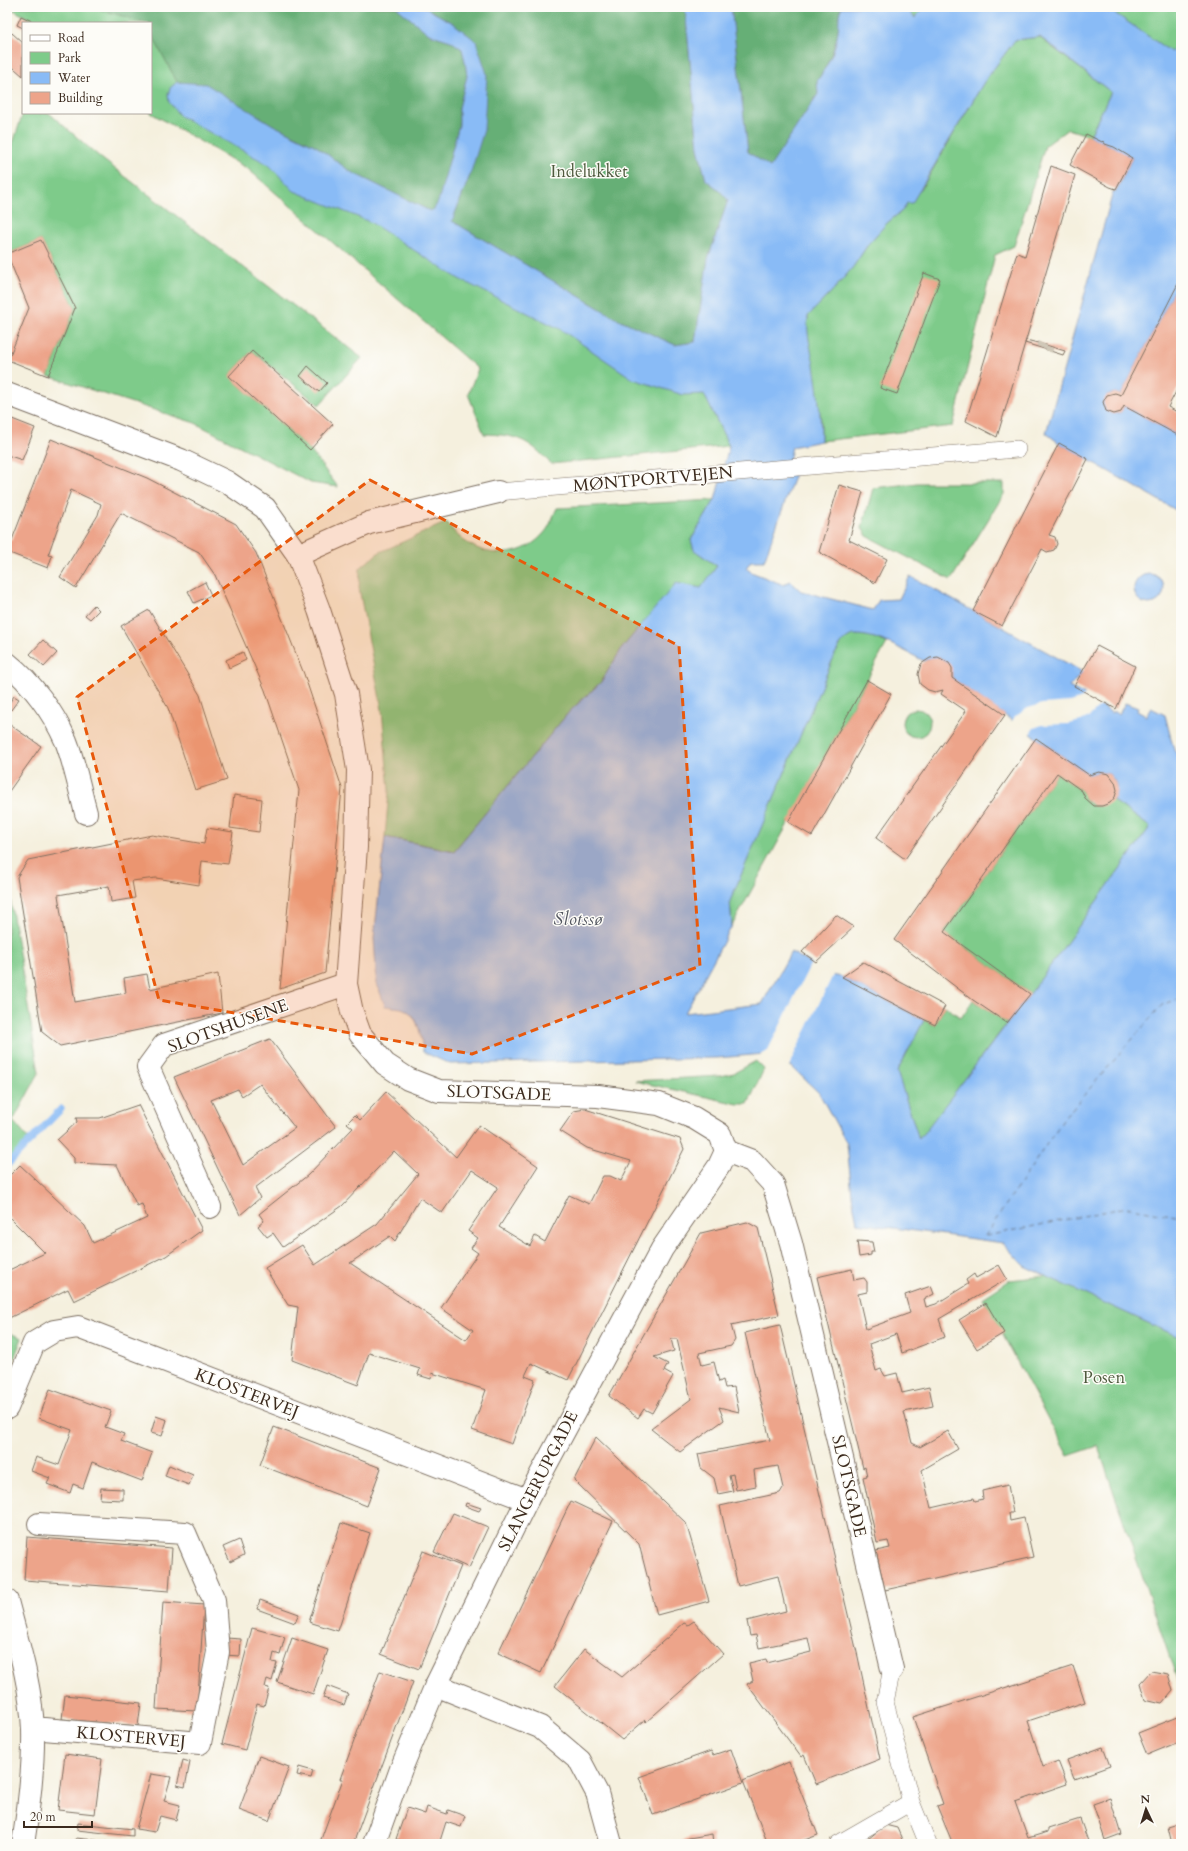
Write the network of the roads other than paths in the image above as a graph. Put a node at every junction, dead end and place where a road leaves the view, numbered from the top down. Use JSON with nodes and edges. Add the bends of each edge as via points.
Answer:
{"nodes":[{"id":1,"x":7,"y":394,"type":"edge"},
{"id":2,"x":1016,"y":449,"type":"dead end"},
{"id":3,"x":498,"y":492,"type":"joint"},
{"id":4,"x":298,"y":555,"type":"junction"},
{"id":5,"x":7,"y":663,"type":"edge"},
{"id":6,"x":86,"y":813,"type":"dead end"},
{"id":7,"x":346,"y":984,"type":"junction"},
{"id":8,"x":723,"y":1142,"type":"junction"},
{"id":9,"x":210,"y":1207,"type":"dead end"},
{"id":10,"x":7,"y":1408,"type":"edge"},
{"id":11,"x":527,"y":1500,"type":"junction"},
{"id":12,"x":39,"y":1524,"type":"dead end"},
{"id":13,"x":7,"y":1601,"type":"edge"},
{"id":14,"x":892,"y":1669,"type":"joint"},
{"id":15,"x":436,"y":1685,"type":"junction"},
{"id":16,"x":33,"y":1728,"type":"junction"},
{"id":17,"x":911,"y":1802,"type":"junction"},
{"id":18,"x":23,"y":1844,"type":"edge"},
{"id":19,"x":374,"y":1844,"type":"edge"},
{"id":20,"x":611,"y":1844,"type":"edge"},
{"id":21,"x":838,"y":1844,"type":"edge"},
{"id":22,"x":928,"y":1844,"type":"edge"}],
"edges":[{"from":1,"to":4,"type":"street","name":"SLOTSGADE","via":[[181,460],[227,482],[265,508]]},
{"from":2,"to":3,"type":"street","name":"MØNTPORTVEJEN"},
{"from":3,"to":4,"type":"street","name":"MØNTPORTVEJEN","via":[[369,523]]},
{"from":4,"to":7,"type":"street","name":"SLOTSGADE","via":[[320,610],[346,694],[358,770],[356,847]]},
{"from":5,"to":6,"type":"street","via":[[19,673],[46,706],[66,742]]},
{"from":7,"to":8,"type":"street","name":"SLOTSGADE","via":[[360,1034],[385,1064],[414,1082],[439,1091],[598,1096],[659,1104],[694,1118]]},
{"from":7,"to":9,"type":"street","name":"SLOTSHUSENE","via":[[164,1046],[148,1067]]},
{"from":8,"to":11,"type":"street","name":"SLANGERUPGADE","via":[[719,1166],[662,1249]]},
{"from":8,"to":14,"type":"street","name":"SLOTSGADE","via":[[752,1161],[773,1184],[796,1264]]},
{"from":10,"to":11,"type":"street","name":"KLOSTERVEJ","via":[[34,1343],[54,1331],[78,1327]]},
{"from":11,"to":15,"type":"street","name":"SLANGERUPGADE"},
{"from":12,"to":16,"type":"street","name":"KLOSTERVEJ","via":[[185,1533],[214,1600],[218,1652],[200,1744]]},
{"from":13,"to":16,"type":"street","via":[[25,1667]]},
{"from":14,"to":17,"type":"street","name":"SLOTSGADE","via":[[885,1702]]},
{"from":15,"to":19,"type":"street","name":"SLANGERUPGADE","via":[[401,1769]]},
{"from":15,"to":20,"type":"street","via":[[540,1726],[580,1761],[597,1792]]},
{"from":16,"to":18,"type":"street","via":[[32,1780]]},
{"from":17,"to":21,"type":"street"},
{"from":17,"to":22,"type":"street","name":"SLOTSGADE"}]}
